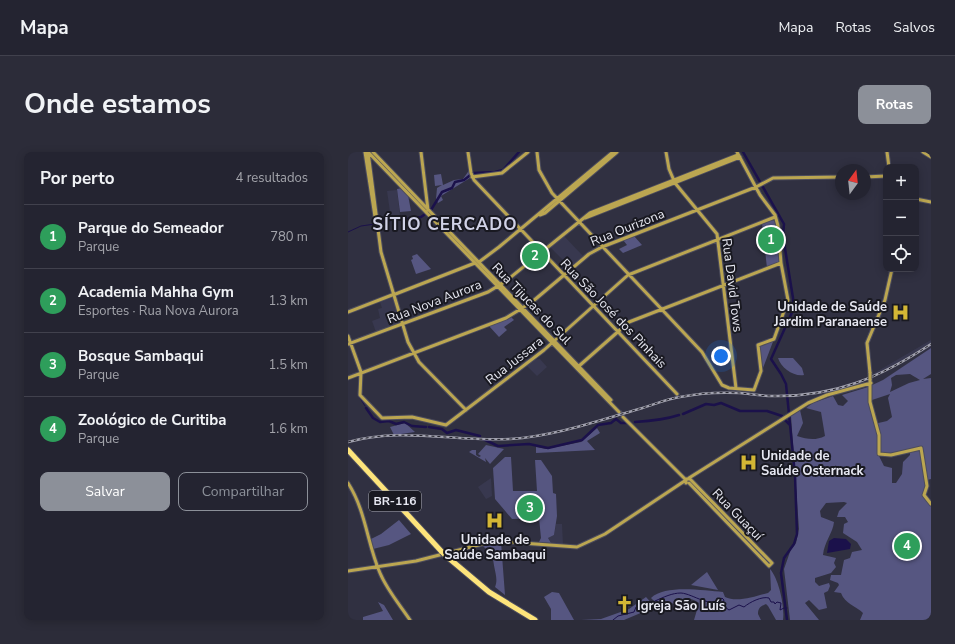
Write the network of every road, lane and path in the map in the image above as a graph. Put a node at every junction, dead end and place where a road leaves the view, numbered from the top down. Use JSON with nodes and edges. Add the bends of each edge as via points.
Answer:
{"nodes":[{"id":1,"x":421,"y":152,"type":"edge"},
{"id":2,"x":468,"y":152,"type":"edge"},
{"id":3,"x":528,"y":152,"type":"edge"},
{"id":4,"x":537,"y":152,"type":"edge"},
{"id":5,"x":613,"y":152,"type":"edge"},
{"id":6,"x":617,"y":152,"type":"edge"},
{"id":7,"x":666,"y":152,"type":"edge"},
{"id":8,"x":887,"y":152,"type":"edge"},
{"id":9,"x":923,"y":152,"type":"edge"},
{"id":10,"x":368,"y":155,"type":"edge"},
{"id":11,"x":738,"y":155,"type":"edge"},
{"id":12,"x":931,"y":157,"type":"edge"},
{"id":13,"x":889,"y":164,"type":"edge"},
{"id":14,"x":471,"y":175,"type":"junction"},
{"id":15,"x":871,"y":176,"type":"edge"},
{"id":16,"x":883,"y":176,"type":"edge"},
{"id":17,"x":835,"y":177,"type":"edge"},
{"id":18,"x":675,"y":181,"type":"junction"},
{"id":19,"x":756,"y":186,"type":"junction"},
{"id":20,"x":651,"y":190,"type":"junction"},
{"id":21,"x":417,"y":200,"type":"junction"},
{"id":22,"x":558,"y":200,"type":"junction"},
{"id":23,"x":919,"y":200,"type":"edge"},
{"id":24,"x":931,"y":202,"type":"edge"},
{"id":25,"x":427,"y":204,"type":"junction"},
{"id":26,"x":423,"y":205,"type":"junction"},
{"id":27,"x":698,"y":210,"type":"junction"},
{"id":28,"x":429,"y":213,"type":"junction"},
{"id":29,"x":775,"y":217,"type":"junction"},
{"id":30,"x":578,"y":222,"type":"junction"},
{"id":31,"x":520,"y":229,"type":"junction"},
{"id":32,"x":718,"y":239,"type":"junction"},
{"id":33,"x":602,"y":247,"type":"junction"},
{"id":34,"x":542,"y":252,"type":"junction"},
{"id":35,"x":477,"y":263,"type":"junction"},
{"id":36,"x":781,"y":263,"type":"junction"},
{"id":37,"x":891,"y":272,"type":"edge"},
{"id":38,"x":628,"y":274,"type":"junction"},
{"id":39,"x":564,"y":275,"type":"junction"},
{"id":40,"x":724,"y":285,"type":"junction"},
{"id":41,"x":499,"y":286,"type":"junction"},
{"id":42,"x":392,"y":294,"type":"junction"},
{"id":43,"x":593,"y":306,"type":"junction"},
{"id":44,"x":521,"y":309,"type":"junction"},
{"id":45,"x":660,"y":310,"type":"junction"},
{"id":46,"x":348,"y":312,"type":"edge"},
{"id":47,"x":402,"y":324,"type":"junction"},
{"id":48,"x":617,"y":331,"type":"junction"},
{"id":49,"x":348,"y":336,"type":"edge"},
{"id":50,"x":553,"y":342,"type":"junction"},
{"id":51,"x":349,"y":344,"type":"edge"},
{"id":52,"x":413,"y":353,"type":"junction"},
{"id":53,"x":572,"y":362,"type":"junction"},
{"id":54,"x":579,"y":366,"type":"junction"},
{"id":55,"x":361,"y":372,"type":"junction"},
{"id":56,"x":348,"y":378,"type":"edge"},
{"id":57,"x":870,"y":381,"type":"junction"},
{"id":58,"x":594,"y":383,"type":"junction"},
{"id":59,"x":736,"y":388,"type":"junction"},
{"id":60,"x":677,"y":394,"type":"dead end"},
{"id":61,"x":466,"y":410,"type":"junction"},
{"id":62,"x":619,"y":411,"type":"tunnel mouth"},
{"id":63,"x":624,"y":416,"type":"tunnel mouth"},
{"id":64,"x":348,"y":450,"type":"edge"},
{"id":65,"x":348,"y":455,"type":"edge"},
{"id":66,"x":687,"y":480,"type":"junction"},
{"id":67,"x":348,"y":483,"type":"edge"},
{"id":68,"x":931,"y":504,"type":"edge"},
{"id":69,"x":741,"y":532,"type":"junction"},
{"id":70,"x":738,"y":534,"type":"junction"},
{"id":71,"x":442,"y":554,"type":"junction"},
{"id":72,"x":377,"y":567,"type":"junction"},
{"id":73,"x":348,"y":571,"type":"edge"},
{"id":74,"x":410,"y":620,"type":"edge"},
{"id":75,"x":529,"y":620,"type":"edge"},
{"id":76,"x":535,"y":620,"type":"edge"}],
"edges":[{"from":1,"to":25,"type":"street"},
{"from":2,"to":14,"type":"street"},
{"from":3,"to":14,"type":"street","via":[[502,174]]},
{"from":4,"to":22,"type":"street","via":[[539,170]]},
{"from":5,"to":22,"type":"street"},
{"from":6,"to":22,"type":"street"},
{"from":7,"to":18,"type":"street","name":"Rua David Tows","via":[[669,169]]},
{"from":8,"to":13,"type":"street"},
{"from":9,"to":12,"type":"street"},
{"from":10,"to":21,"type":"street"},
{"from":10,"to":42,"type":"street","via":[[374,219]]},
{"from":11,"to":18,"type":"street","name":"Rua Nova Aurora"},
{"from":11,"to":19,"type":"street"},
{"from":14,"to":31,"type":"street","name":"Rua São José dos Pinhais"},
{"from":15,"to":16,"type":"street"},
{"from":17,"to":19,"type":"street","name":"Rua Ourizona","via":[[771,178]]},
{"from":18,"to":20,"type":"street","name":"Rua Nova Aurora"},
{"from":18,"to":27,"type":"street","name":"Rua David Tows"},
{"from":19,"to":27,"type":"street","name":"Rua Ourizona"},
{"from":19,"to":29,"type":"street"},
{"from":20,"to":30,"type":"street","name":"Rua Nova Aurora"},
{"from":20,"to":30,"type":"street","name":"Rua Nova Aurora","via":[[590,213]]},
{"from":21,"to":26,"type":"street"},
{"from":21,"to":28,"type":"street"},
{"from":22,"to":30,"type":"street"},
{"from":22,"to":31,"type":"street","via":[[545,213],[536,216]]},
{"from":23,"to":24,"type":"street"},
{"from":25,"to":26,"type":"street"},
{"from":25,"to":28,"type":"street"},
{"from":26,"to":28,"type":"street"},
{"from":27,"to":32,"type":"street","name":"Rua David Tows"},
{"from":27,"to":33,"type":"street","name":"Rua Ourizona"},
{"from":28,"to":35,"type":"street","name":"Rua Tijucas do Sul"},
{"from":29,"to":32,"type":"street","name":"Rua Jussara"},
{"from":29,"to":36,"type":"street"},
{"from":30,"to":33,"type":"street"},
{"from":30,"to":34,"type":"street","name":"Rua Nova Aurora"},
{"from":31,"to":34,"type":"street","name":"Rua São José dos Pinhais"},
{"from":31,"to":35,"type":"street"},
{"from":32,"to":38,"type":"street","name":"Rua Jussara"},
{"from":32,"to":40,"type":"street","name":"Rua David Tows"},
{"from":33,"to":38,"type":"street"},
{"from":33,"to":39,"type":"street","name":"Rua Ourizona","via":[[588,254]]},
{"from":34,"to":39,"type":"street","name":"Rua São José dos Pinhais"},
{"from":34,"to":41,"type":"street","name":"Rua Nova Aurora"},
{"from":35,"to":41,"type":"street","name":"Rua Tijucas do Sul"},
{"from":35,"to":42,"type":"street"},
{"from":36,"to":40,"type":"street"},
{"from":36,"to":59,"type":"street","via":[[788,300],[774,339],[758,345],[761,371],[754,390]]},
{"from":37,"to":57,"type":"street","bridge":true,"via":[[885,300],[867,343]]},
{"from":38,"to":43,"type":"street","name":"Rua Jussara"},
{"from":38,"to":45,"type":"street"},
{"from":39,"to":43,"type":"street","name":"Rua São José dos Pinhais"},
{"from":39,"to":44,"type":"street","name":"Rua Ourizona"},
{"from":40,"to":45,"type":"street"},
{"from":40,"to":59,"type":"street","name":"Rua David Tows"},
{"from":41,"to":44,"type":"street","name":"Rua Tijucas do Sul"},
{"from":41,"to":47,"type":"street","name":"Rua Nova Aurora","via":[[464,302]]},
{"from":42,"to":46,"type":"street"},
{"from":42,"to":47,"type":"street"},
{"from":43,"to":48,"type":"street","name":"Rua São José dos Pinhais"},
{"from":43,"to":50,"type":"street","name":"Rua Jussara"},
{"from":44,"to":50,"type":"street","name":"Rua Tijucas do Sul"},
{"from":44,"to":52,"type":"street","name":"Rua Ourizona","via":[[496,323]]},
{"from":45,"to":48,"type":"street","via":[[633,320]]},
{"from":45,"to":59,"type":"street","via":[[702,352],[720,383],[724,387]]},
{"from":47,"to":51,"type":"street","name":"Rua Nova Aurora"},
{"from":47,"to":52,"type":"street"},
{"from":48,"to":54,"type":"street"},
{"from":48,"to":60,"type":"street","name":"Rua São José dos Pinhais"},
{"from":49,"to":51,"type":"street","name":"Rua Jussara"},
{"from":50,"to":53,"type":"street","name":"Rua Tijucas do Sul"},
{"from":50,"to":61,"type":"street","name":"Rua Jussara"},
{"from":51,"to":55,"type":"street","name":"Rua Jussara"},
{"from":52,"to":55,"type":"street","name":"Rua Ourizona"},
{"from":52,"to":61,"type":"street"},
{"from":53,"to":54,"type":"street","name":"Rua Tijucas do Sul"},
{"from":53,"to":58,"type":"street","name":"Rua Tijucas do Sul"},
{"from":54,"to":58,"type":"street","name":"Rua Tijucas do Sul"},
{"from":55,"to":56,"type":"street","name":"Rua Ourizona"},
{"from":55,"to":61,"type":"street","name":"Rua Jussara","via":[[360,395],[382,418],[412,417],[443,426]]},
{"from":57,"to":66,"type":"street","via":[[827,395],[789,414]]},
{"from":57,"to":68,"type":"street","via":[[870,402],[879,435],[879,454],[889,456],[921,448],[927,487],[924,496]]},
{"from":58,"to":62,"type":"street","name":"Rua Tijucas do Sul"},
{"from":63,"to":66,"type":"street","name":"Rua Guaçuí"},
{"from":64,"to":71,"type":"highway","number":"BR-116"},
{"from":65,"to":71,"type":"highway","number":"BR-116"},
{"from":66,"to":69,"type":"street","name":"Rua Guaçuí"},
{"from":66,"to":70,"type":"street","name":"Rua Guaçuí"},
{"from":66,"to":72,"type":"street","via":[[605,534],[579,547],[494,540],[416,561]]},
{"from":67,"to":72,"type":"street","via":[[361,508]]},
{"from":69,"to":70,"type":"street"},
{"from":69,"to":70,"type":"street","name":"Rua Guaçuí","via":[[772,563],[769,566]]},
{"from":71,"to":75,"type":"highway","number":"BR-116","via":[[479,588]]},
{"from":71,"to":76,"type":"highway","number":"BR-116","via":[[489,592]]},
{"from":72,"to":73,"type":"street"},
{"from":72,"to":74,"type":"street","via":[[384,583]]}]}
